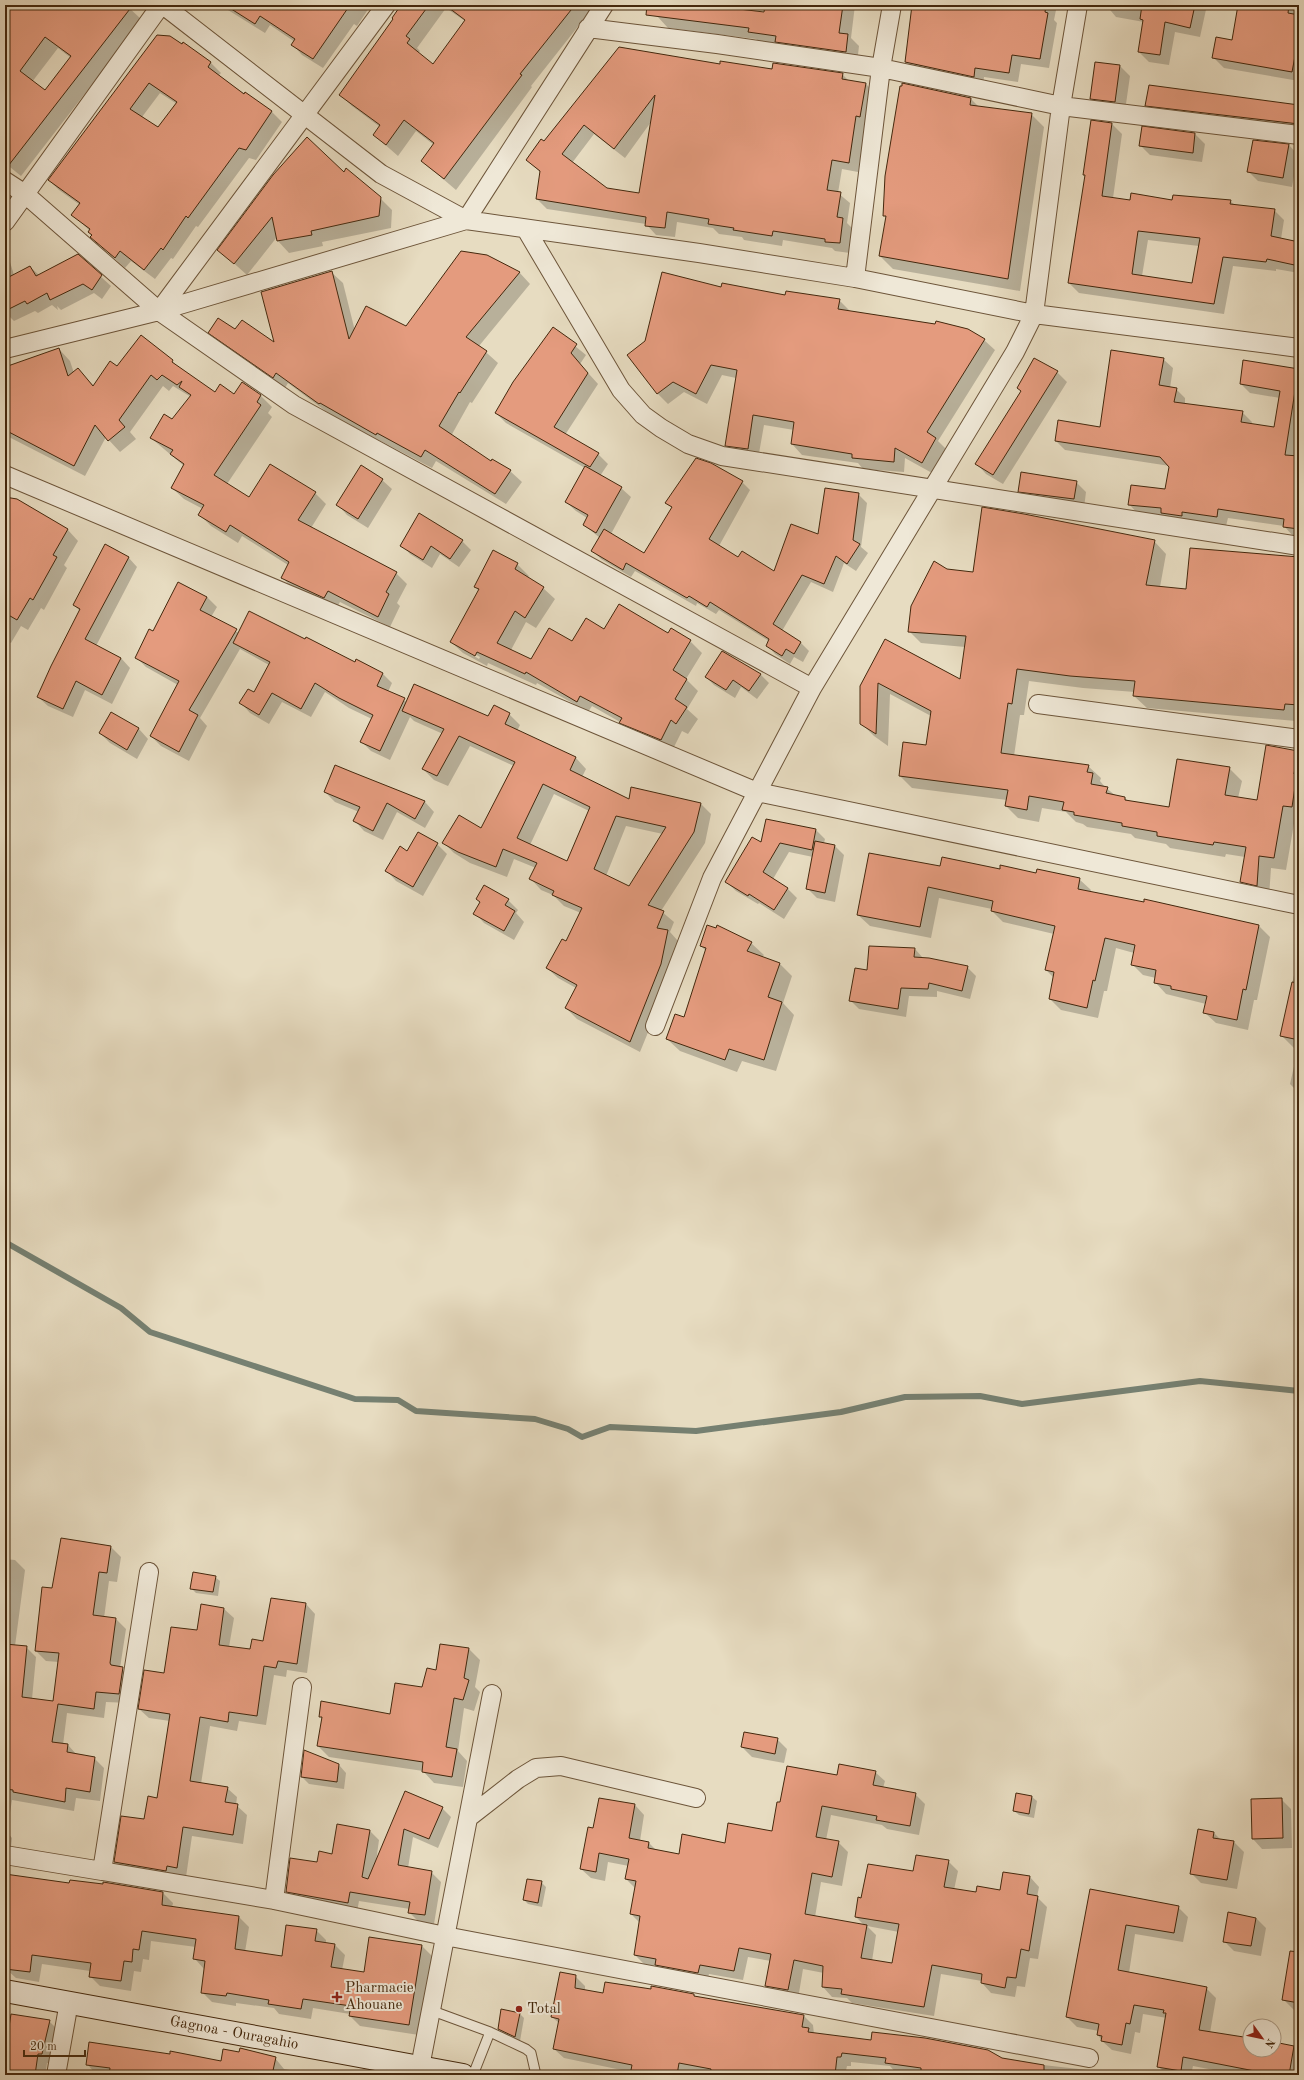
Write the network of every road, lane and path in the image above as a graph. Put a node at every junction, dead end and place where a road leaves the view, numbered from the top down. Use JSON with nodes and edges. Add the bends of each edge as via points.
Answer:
{"nodes":[{"id":1,"x":162,"y":5,"type":"edge"},
{"id":2,"x":386,"y":5,"type":"edge"},
{"id":3,"x":604,"y":5,"type":"edge"},
{"id":4,"x":892,"y":5,"type":"edge"},
{"id":5,"x":1078,"y":5,"type":"edge"},
{"id":6,"x":588,"y":28,"type":"junction"},
{"id":7,"x":881,"y":68,"type":"junction"},
{"id":8,"x":1061,"y":106,"type":"junction"},
{"id":9,"x":304,"y":114,"type":"junction"},
{"id":10,"x":1299,"y":135,"type":"edge"},
{"id":11,"x":5,"y":181,"type":"edge"},
{"id":12,"x":25,"y":194,"type":"junction"},
{"id":13,"x":466,"y":220,"type":"junction"},
{"id":14,"x":5,"y":222,"type":"edge"},
{"id":15,"x":528,"y":230,"type":"junction"},
{"id":16,"x":855,"y":278,"type":"junction"},
{"id":17,"x":159,"y":311,"type":"junction"},
{"id":18,"x":1034,"y":314,"type":"junction"},
{"id":19,"x":1299,"y":348,"type":"edge"},
{"id":20,"x":5,"y":349,"type":"edge"},
{"id":21,"x":5,"y":475,"type":"edge"},
{"id":22,"x":931,"y":490,"type":"junction"},
{"id":23,"x":1299,"y":546,"type":"edge"},
{"id":24,"x":812,"y":688,"type":"junction"},
{"id":25,"x":1038,"y":704,"type":"dead end"},
{"id":26,"x":1299,"y":739,"type":"edge"},
{"id":27,"x":757,"y":792,"type":"junction"},
{"id":28,"x":1299,"y":905,"type":"edge"},
{"id":29,"x":655,"y":1026,"type":"dead end"},
{"id":30,"x":149,"y":1572,"type":"dead end"},
{"id":31,"x":302,"y":1687,"type":"dead end"},
{"id":32,"x":492,"y":1694,"type":"dead end"},
{"id":33,"x":696,"y":1798,"type":"dead end"},
{"id":34,"x":468,"y":1818,"type":"junction"},
{"id":35,"x":5,"y":1855,"type":"edge"},
{"id":36,"x":102,"y":1871,"type":"junction"},
{"id":37,"x":274,"y":1900,"type":"junction"},
{"id":38,"x":445,"y":1936,"type":"junction"},
{"id":39,"x":5,"y":1991,"type":"edge"},
{"id":40,"x":69,"y":2002,"type":"junction"},
{"id":41,"x":430,"y":2010,"type":"junction"},
{"id":42,"x":490,"y":2032,"type":"junction"},
{"id":43,"x":1089,"y":2058,"type":"dead end"},
{"id":44,"x":420,"y":2067,"type":"junction"},
{"id":45,"x":56,"y":2075,"type":"edge"},
{"id":46,"x":463,"y":2075,"type":"edge"},
{"id":47,"x":536,"y":2075,"type":"edge"}],
"edges":[{"from":1,"to":9,"type":"street"},
{"from":1,"to":12,"type":"street"},
{"from":2,"to":9,"type":"street"},
{"from":3,"to":6,"type":"street"},
{"from":4,"to":7,"type":"street"},
{"from":5,"to":8,"type":"street"},
{"from":6,"to":7,"type":"street"},
{"from":6,"to":13,"type":"street"},
{"from":7,"to":8,"type":"street"},
{"from":7,"to":16,"type":"street"},
{"from":8,"to":10,"type":"street"},
{"from":8,"to":18,"type":"street"},
{"from":9,"to":13,"type":"street","via":[[381,174]]},
{"from":9,"to":17,"type":"street"},
{"from":11,"to":12,"type":"street"},
{"from":12,"to":14,"type":"street"},
{"from":12,"to":17,"type":"street"},
{"from":13,"to":15,"type":"street"},
{"from":13,"to":17,"type":"street"},
{"from":15,"to":16,"type":"street","via":[[699,253]]},
{"from":15,"to":22,"type":"street","via":[[621,390],[643,415],[661,428],[688,444],[722,456]]},
{"from":16,"to":18,"type":"street"},
{"from":17,"to":20,"type":"street"},
{"from":17,"to":24,"type":"street","via":[[294,405]]},
{"from":18,"to":19,"type":"street"},
{"from":18,"to":22,"type":"street","via":[[1015,352]]},
{"from":21,"to":27,"type":"street"},
{"from":22,"to":23,"type":"street"},
{"from":22,"to":24,"type":"street"},
{"from":24,"to":27,"type":"street"},
{"from":25,"to":26,"type":"street"},
{"from":27,"to":28,"type":"street"},
{"from":27,"to":29,"type":"street","via":[[712,878]]},
{"from":30,"to":36,"type":"street"},
{"from":31,"to":37,"type":"street"},
{"from":32,"to":34,"type":"street"},
{"from":33,"to":34,"type":"street","via":[[561,1766],[536,1768],[518,1778]]},
{"from":34,"to":38,"type":"street"},
{"from":35,"to":36,"type":"street"},
{"from":36,"to":37,"type":"street"},
{"from":37,"to":38,"type":"street"},
{"from":38,"to":41,"type":"street"},
{"from":38,"to":43,"type":"street"},
{"from":39,"to":40,"type":"main road","name":"Gagnoa - Ouragahio"},
{"from":40,"to":44,"type":"main road","name":"Gagnoa - Ouragahio"},
{"from":40,"to":45,"type":"street"},
{"from":41,"to":42,"type":"lane"},
{"from":41,"to":44,"type":"street"},
{"from":42,"to":46,"type":"lane"},
{"from":42,"to":47,"type":"lane","via":[[531,2053]]},
{"from":44,"to":46,"type":"main road","name":"Gagnoa - Ouragahio"}]}
